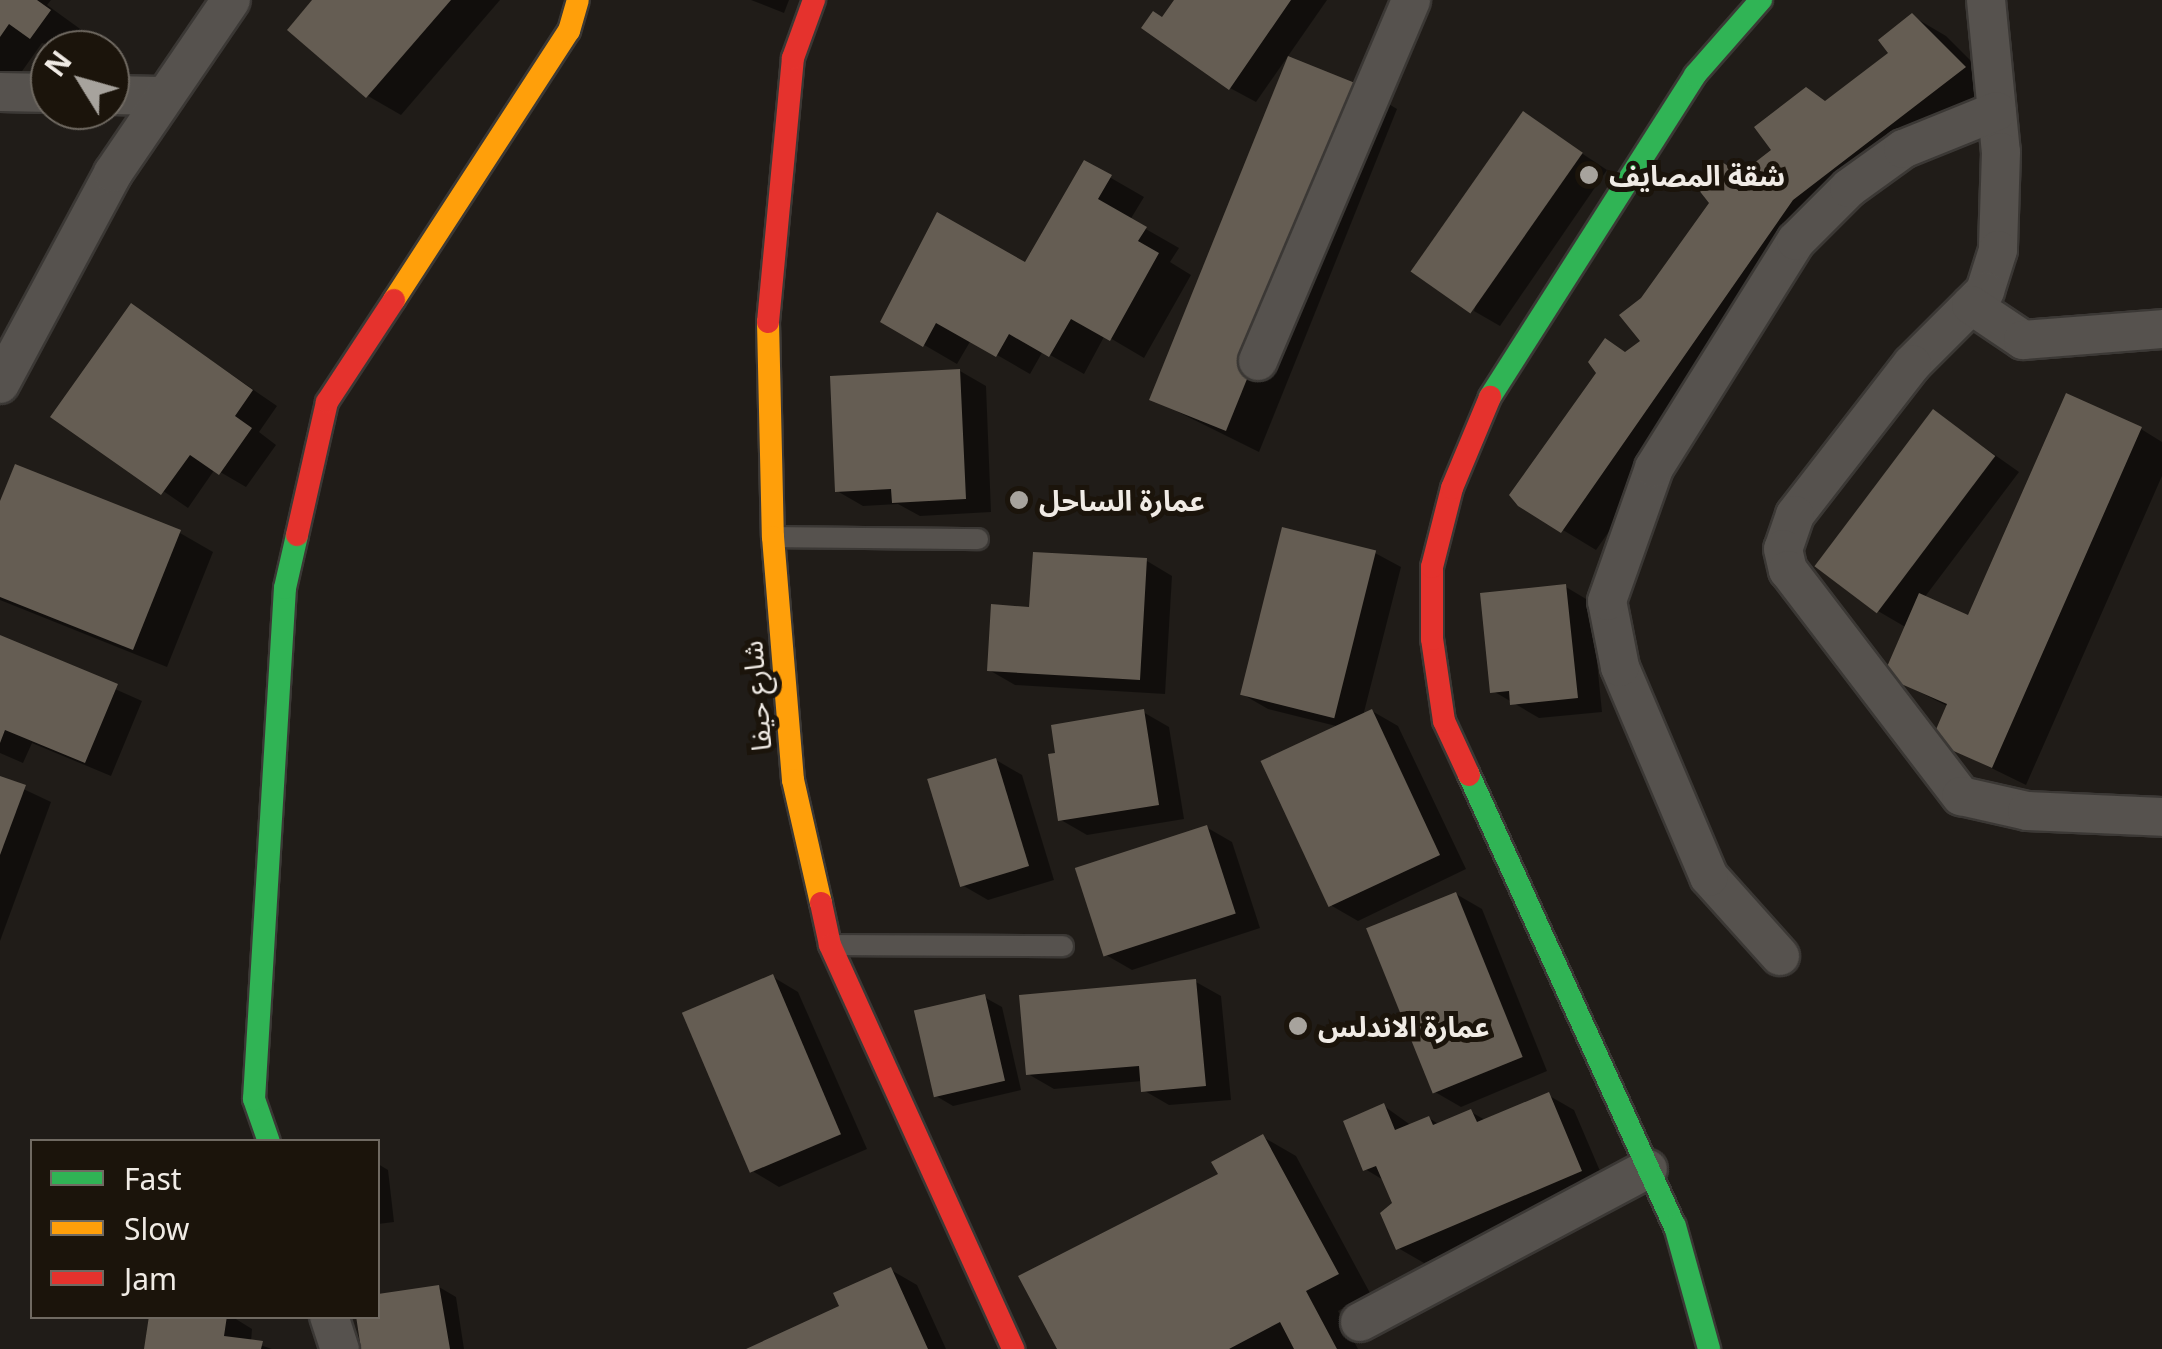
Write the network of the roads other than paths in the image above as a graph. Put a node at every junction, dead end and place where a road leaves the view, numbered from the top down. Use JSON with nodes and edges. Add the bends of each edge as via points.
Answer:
{"nodes":[{"id":1,"x":231,"y":0,"type":"edge"},
{"id":2,"x":578,"y":0,"type":"edge"},
{"id":3,"x":814,"y":0,"type":"edge"},
{"id":4,"x":1411,"y":0,"type":"edge"},
{"id":5,"x":1761,"y":0,"type":"edge"},
{"id":6,"x":1986,"y":0,"type":"edge"},
{"id":7,"x":0,"y":92,"type":"edge"},
{"id":8,"x":30,"y":93,"type":"edge"},
{"id":9,"x":130,"y":95,"type":"edge"},
{"id":10,"x":162,"y":96,"type":"junction"},
{"id":11,"x":1997,"y":112,"type":"junction"},
{"id":12,"x":1971,"y":305,"type":"junction"},
{"id":13,"x":2162,"y":329,"type":"edge"},
{"id":14,"x":1258,"y":361,"type":"dead end"},
{"id":15,"x":0,"y":384,"type":"edge"},
{"id":16,"x":773,"y":538,"type":"junction"},
{"id":17,"x":978,"y":538,"type":"dead end"},
{"id":18,"x":2162,"y":817,"type":"edge"},
{"id":19,"x":830,"y":945,"type":"junction"},
{"id":20,"x":1063,"y":946,"type":"dead end"},
{"id":21,"x":1780,"y":956,"type":"dead end"},
{"id":22,"x":268,"y":1139,"type":"edge"},
{"id":23,"x":1648,"y":1169,"type":"junction"},
{"id":24,"x":330,"y":1319,"type":"edge"},
{"id":25,"x":1360,"y":1322,"type":"dead end"},
{"id":26,"x":340,"y":1349,"type":"edge"},
{"id":27,"x":1012,"y":1349,"type":"edge"},
{"id":28,"x":1709,"y":1349,"type":"edge"}],
"edges":[{"from":1,"to":10,"type":"street"},
{"from":2,"to":22,"type":"street","via":[[568,30],[328,402],[285,588],[254,1099]]},
{"from":3,"to":16,"type":"street","name":"شارع حيفا","via":[[793,58],[767,328]]},
{"from":4,"to":14,"type":"street"},
{"from":5,"to":23,"type":"street","via":[[1695,75],[1487,402],[1452,488],[1432,568],[1432,638],[1444,721]]},
{"from":6,"to":11,"type":"street"},
{"from":7,"to":8,"type":"street"},
{"from":9,"to":10,"type":"street"},
{"from":10,"to":15,"type":"street","via":[[112,172]]},
{"from":11,"to":12,"type":"street","via":[[1998,250],[1986,291]]},
{"from":11,"to":21,"type":"street","via":[[1903,150],[1849,188],[1796,241],[1654,468],[1607,601],[1620,668],[1709,877]]},
{"from":12,"to":13,"type":"street","via":[[2023,340]]},
{"from":12,"to":18,"type":"street","via":[[1912,364],[1796,515],[1782,549],[1788,570],[1961,796],[2027,811]]},
{"from":16,"to":17,"type":"lane"},
{"from":16,"to":19,"type":"street","name":"شارع حيفا","via":[[792,780]]},
{"from":19,"to":20,"type":"lane"},
{"from":19,"to":27,"type":"street","name":"شارع حيفا"},
{"from":23,"to":25,"type":"street"},
{"from":23,"to":28,"type":"street","via":[[1676,1226]]},
{"from":24,"to":26,"type":"street"}]}
